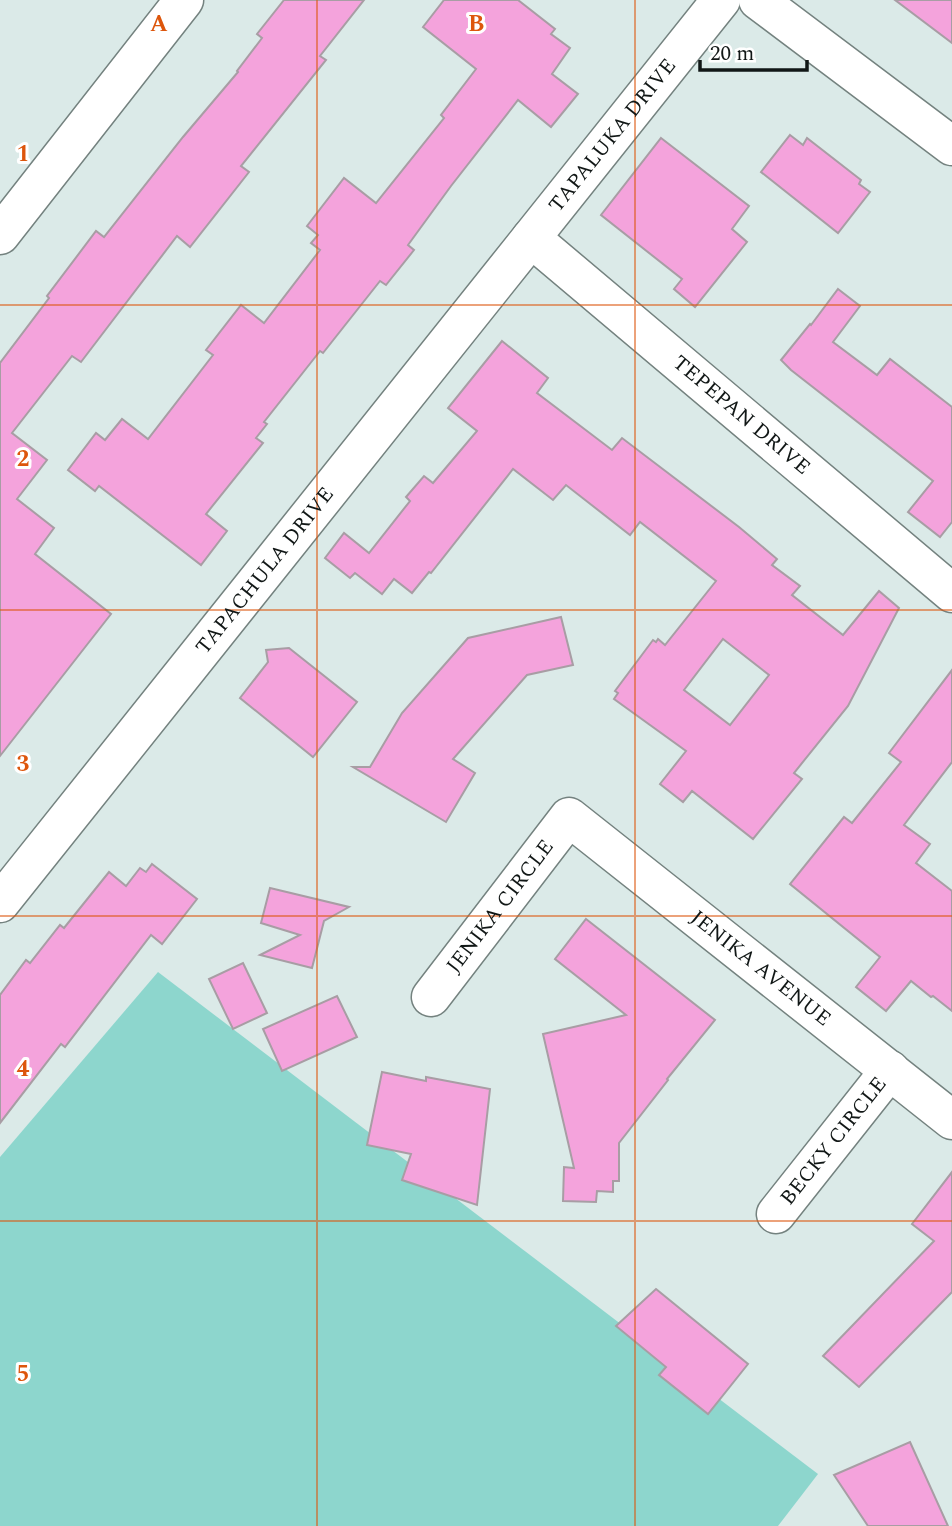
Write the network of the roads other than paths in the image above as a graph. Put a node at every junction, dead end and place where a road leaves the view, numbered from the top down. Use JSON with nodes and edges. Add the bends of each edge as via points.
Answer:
{"nodes":[{"id":1,"x":184,"y":0,"type":"edge"},
{"id":2,"x":721,"y":0,"type":"edge"},
{"id":3,"x":758,"y":0,"type":"edge"},
{"id":4,"x":952,"y":146,"type":"edge"},
{"id":5,"x":0,"y":235,"type":"edge"},
{"id":6,"x":531,"y":238,"type":"junction"},
{"id":7,"x":952,"y":593,"type":"edge"},
{"id":8,"x":569,"y":817,"type":"joint"},
{"id":9,"x":0,"y":903,"type":"edge"},
{"id":10,"x":431,"y":997,"type":"dead end"},
{"id":11,"x":890,"y":1070,"type":"junction"},
{"id":12,"x":952,"y":1120,"type":"edge"},
{"id":13,"x":776,"y":1214,"type":"dead end"}],
"edges":[{"from":1,"to":5,"type":"street"},
{"from":2,"to":6,"type":"street","name":"TAPALUKA DRIVE"},
{"from":3,"to":4,"type":"street"},
{"from":6,"to":7,"type":"street","name":"TEPEPAN DRIVE"},
{"from":6,"to":9,"type":"street","name":"TAPACHULA DRIVE"},
{"from":8,"to":10,"type":"street","name":"JENIKA CIRCLE"},
{"from":8,"to":11,"type":"street","name":"JENIKA AVENUE"},
{"from":11,"to":12,"type":"street","name":"JENIKA AVENUE"},
{"from":11,"to":13,"type":"street","name":"BECKY CIRCLE"}]}
